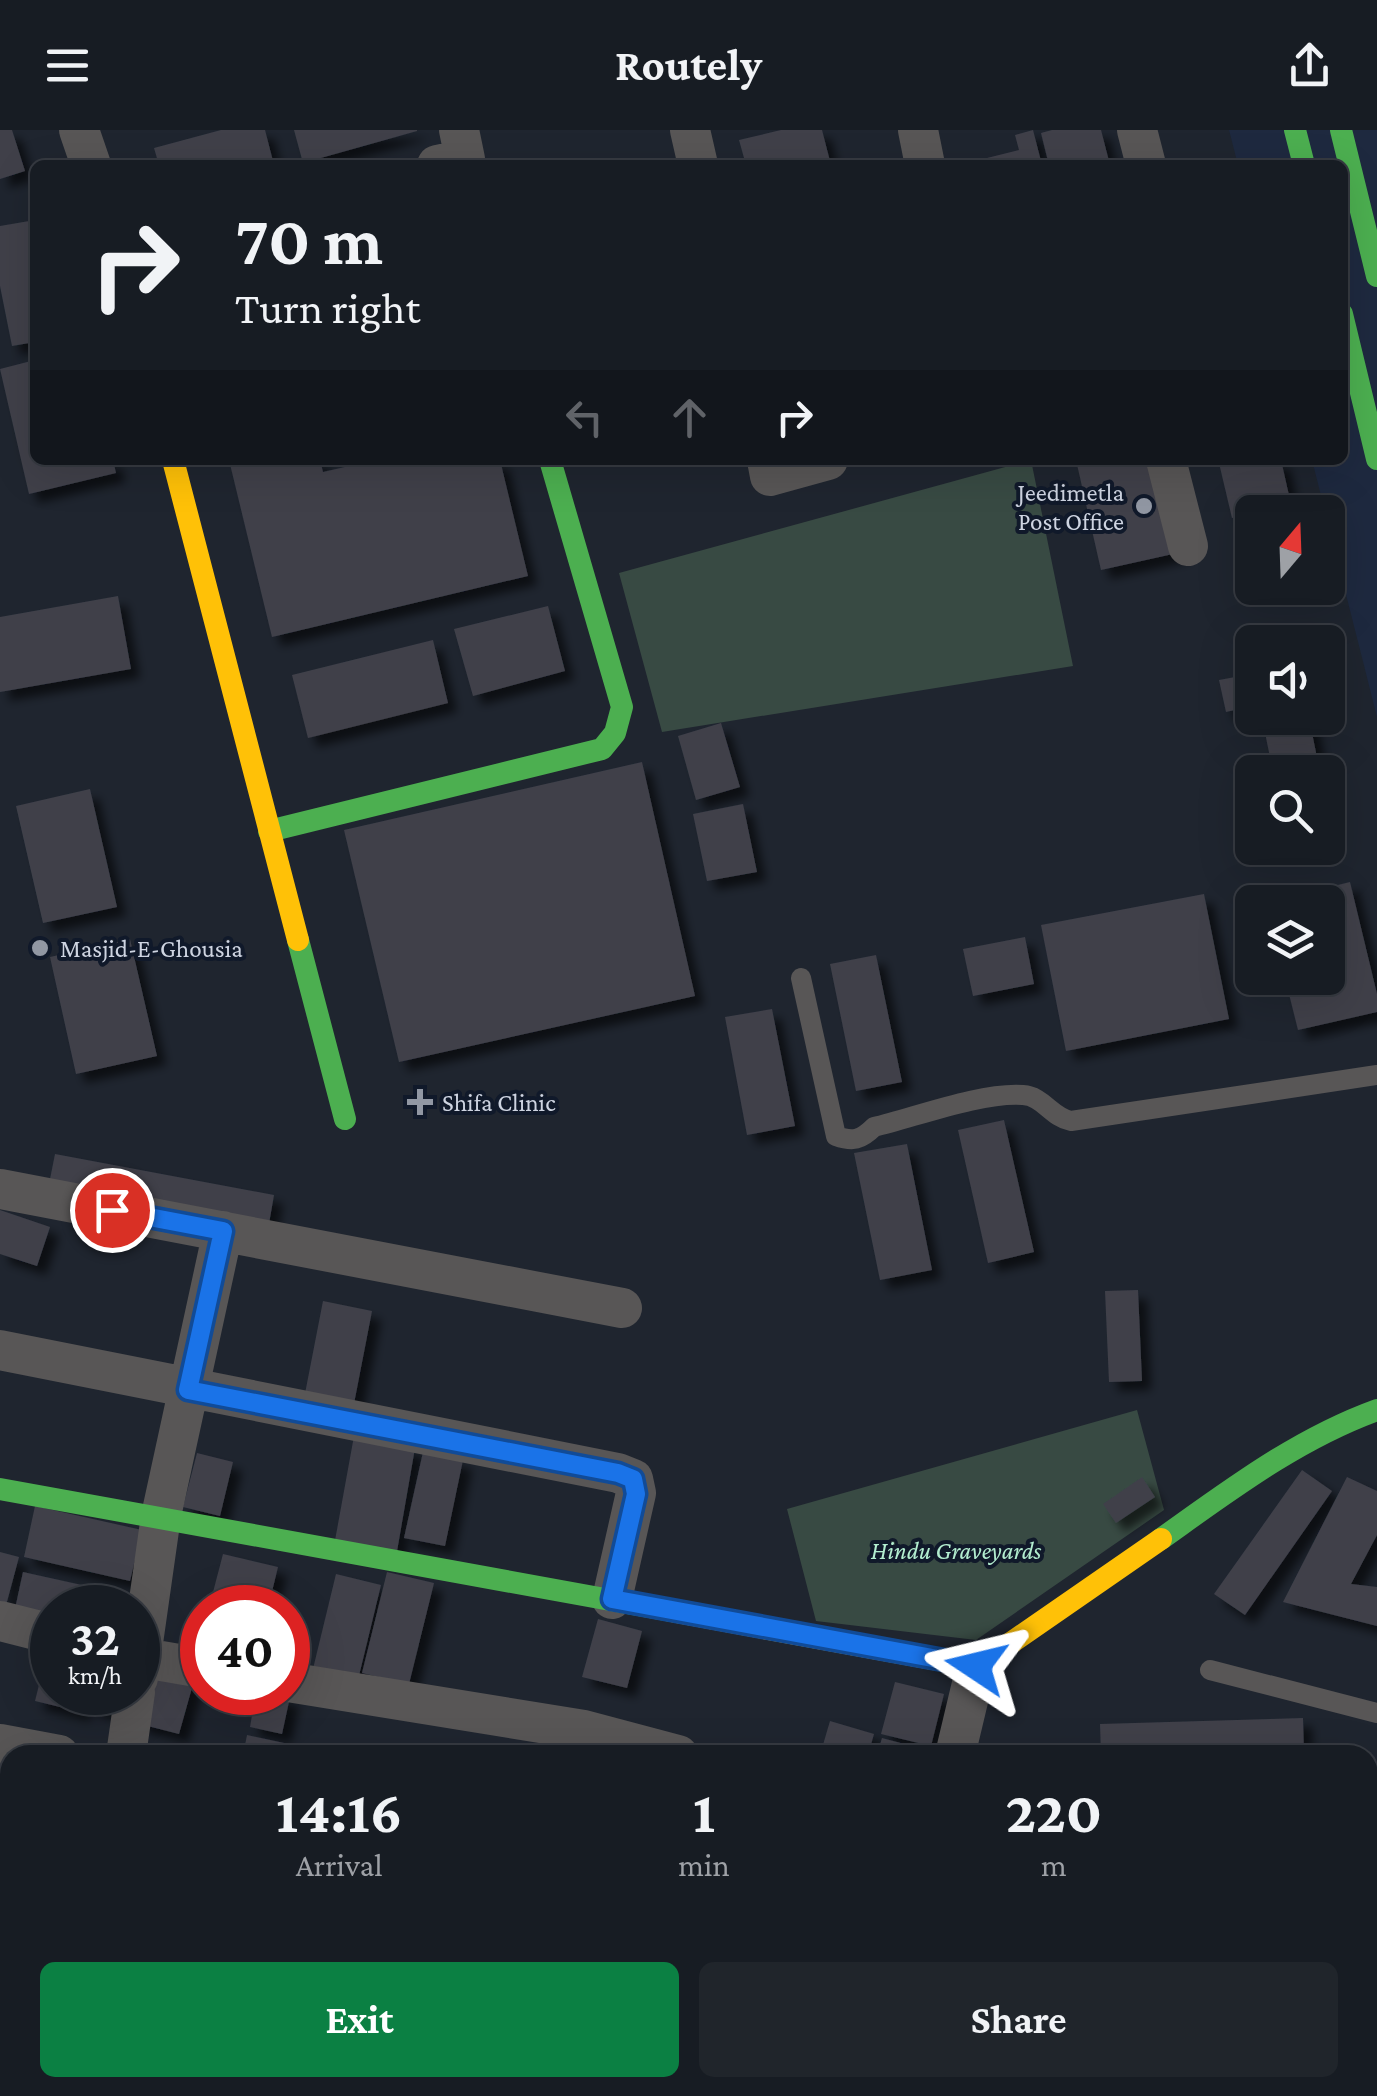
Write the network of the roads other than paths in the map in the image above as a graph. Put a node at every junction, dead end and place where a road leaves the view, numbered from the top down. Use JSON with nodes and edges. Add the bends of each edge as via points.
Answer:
{"nodes":[{"id":1,"x":79,"y":130,"type":"edge"},
{"id":2,"x":690,"y":130,"type":"edge"},
{"id":3,"x":918,"y":130,"type":"edge"},
{"id":4,"x":1137,"y":130,"type":"edge"},
{"id":5,"x":1296,"y":130,"type":"edge"},
{"id":6,"x":1341,"y":130,"type":"edge"},
{"id":7,"x":89,"y":160,"type":"edge"},
{"id":8,"x":697,"y":160,"type":"edge"},
{"id":9,"x":925,"y":160,"type":"edge"},
{"id":10,"x":1145,"y":160,"type":"edge"},
{"id":11,"x":1303,"y":160,"type":"edge"},
{"id":12,"x":1377,"y":276,"type":"edge"},
{"id":13,"x":1348,"y":341,"type":"edge"},
{"id":14,"x":1377,"y":458,"type":"edge"},
{"id":15,"x":174,"y":465,"type":"edge"},
{"id":16,"x":551,"y":465,"type":"edge"},
{"id":17,"x":767,"y":465,"type":"edge"},
{"id":18,"x":810,"y":465,"type":"edge"},
{"id":19,"x":1167,"y":465,"type":"edge"},
{"id":20,"x":1188,"y":546,"type":"dead end"},
{"id":21,"x":269,"y":831,"type":"junction"},
{"id":22,"x":801,"y":978,"type":"dead end"},
{"id":23,"x":1377,"y":1075,"type":"edge"},
{"id":24,"x":345,"y":1119,"type":"dead end"},
{"id":25,"x":0,"y":1188,"type":"edge"},
{"id":26,"x":223,"y":1231,"type":"junction"},
{"id":27,"x":622,"y":1308,"type":"dead end"},
{"id":28,"x":0,"y":1350,"type":"edge"},
{"id":29,"x":188,"y":1390,"type":"junction"},
{"id":30,"x":1377,"y":1410,"type":"edge"},
{"id":31,"x":0,"y":1488,"type":"edge"},
{"id":32,"x":162,"y":1516,"type":"junction"},
{"id":33,"x":151,"y":1585,"type":"edge"},
{"id":34,"x":612,"y":1599,"type":"junction"},
{"id":35,"x":0,"y":1621,"type":"edge"},
{"id":36,"x":30,"y":1628,"type":"edge"},
{"id":37,"x":976,"y":1666,"type":"junction"},
{"id":38,"x":1210,"y":1670,"type":"dead end"},
{"id":39,"x":310,"y":1687,"type":"edge"},
{"id":40,"x":1377,"y":1713,"type":"edge"},
{"id":41,"x":132,"y":1715,"type":"edge"},
{"id":42,"x":580,"y":1743,"type":"edge"},
{"id":43,"x":127,"y":1745,"type":"edge"},
{"id":44,"x":957,"y":1745,"type":"edge"}],
"edges":[{"from":1,"to":7,"type":"street"},
{"from":2,"to":8,"type":"street"},
{"from":3,"to":9,"type":"street"},
{"from":4,"to":10,"type":"street"},
{"from":5,"to":11,"type":"street"},
{"from":6,"to":12,"type":"street"},
{"from":13,"to":14,"type":"street"},
{"from":15,"to":21,"type":"street"},
{"from":16,"to":21,"type":"street","via":[[622,708],[614,734],[602,749]]},
{"from":17,"to":18,"type":"street","via":[[770,476]]},
{"from":19,"to":20,"type":"street"},
{"from":21,"to":24,"type":"street"},
{"from":22,"to":23,"type":"lane","via":[[836,1136],[850,1140],[874,1127],[1000,1097],[1038,1098],[1071,1121]]},
{"from":25,"to":26,"type":"street"},
{"from":26,"to":27,"type":"street"},
{"from":26,"to":29,"type":"street"},
{"from":28,"to":29,"type":"street"},
{"from":29,"to":32,"type":"street"},
{"from":29,"to":34,"type":"street","via":[[633,1479],[636,1494]]},
{"from":30,"to":37,"type":"street","via":[[1272,1461]]},
{"from":31,"to":32,"type":"street"},
{"from":32,"to":33,"type":"street"},
{"from":32,"to":34,"type":"street"},
{"from":34,"to":37,"type":"street"},
{"from":35,"to":36,"type":"street"},
{"from":37,"to":44,"type":"street"},
{"from":38,"to":40,"type":"lane"},
{"from":39,"to":42,"type":"street"},
{"from":41,"to":43,"type":"street"}]}
